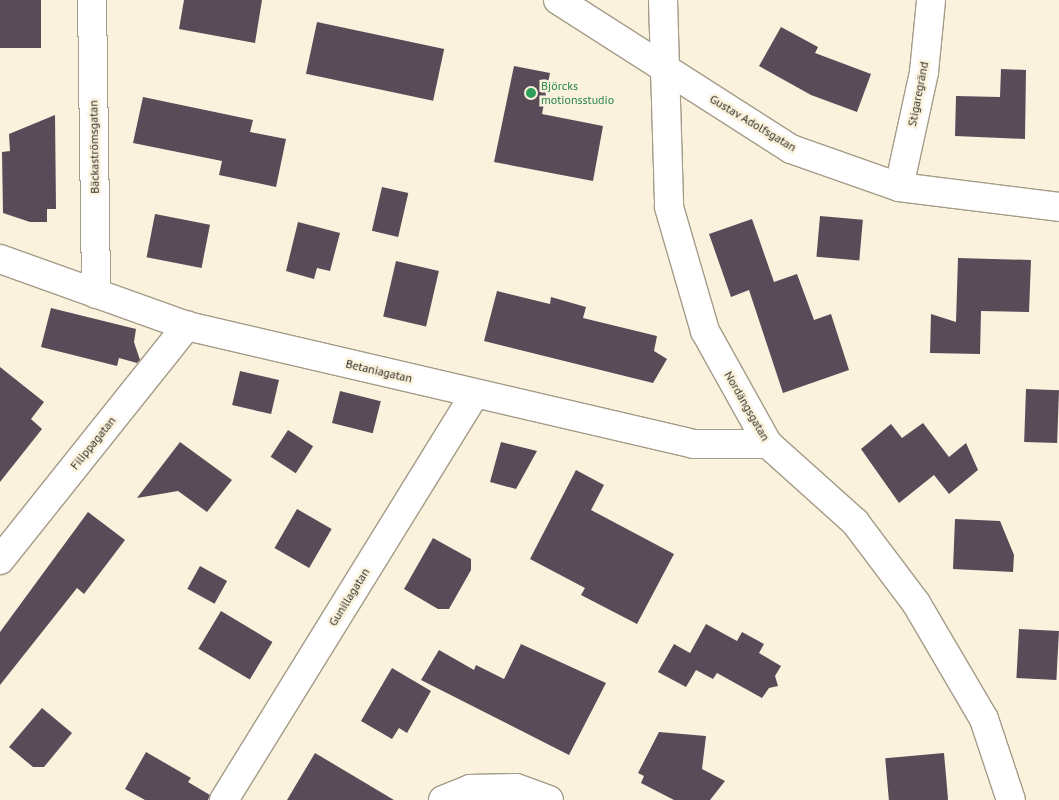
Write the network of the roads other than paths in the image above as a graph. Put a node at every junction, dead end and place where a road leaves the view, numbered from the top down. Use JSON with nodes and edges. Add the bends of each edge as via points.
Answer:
{"nodes":[{"id":1,"x":92,"y":0,"type":"edge"},
{"id":2,"x":558,"y":0,"type":"edge"},
{"id":3,"x":663,"y":0,"type":"edge"},
{"id":4,"x":931,"y":0,"type":"edge"},
{"id":5,"x":663,"y":67,"type":"junction"},
{"id":6,"x":899,"y":188,"type":"junction"},
{"id":7,"x":1059,"y":207,"type":"edge"},
{"id":8,"x":0,"y":259,"type":"edge"},
{"id":9,"x":96,"y":294,"type":"junction"},
{"id":10,"x":187,"y":326,"type":"junction"},
{"id":11,"x":475,"y":394,"type":"junction"},
{"id":12,"x":768,"y":444,"type":"junction"},
{"id":13,"x":0,"y":560,"type":"edge"},
{"id":14,"x":224,"y":800,"type":"edge"},
{"id":15,"x":443,"y":800,"type":"edge"},
{"id":16,"x":549,"y":800,"type":"edge"},
{"id":17,"x":1011,"y":800,"type":"edge"}],
"edges":[{"from":1,"to":9,"type":"street","name":"Bäckaströmsgatan"},
{"from":2,"to":5,"type":"street","name":"Gustav Adolfsgatan"},
{"from":3,"to":5,"type":"street","name":"Nordängsgatan"},
{"from":4,"to":6,"type":"street","name":"Stigaregränd","via":[[924,72]]},
{"from":5,"to":6,"type":"street","name":"Gustav Adolfsgatan","via":[[791,149]]},
{"from":5,"to":12,"type":"street","name":"Nordängsgatan","via":[[669,207],[704,331]]},
{"from":6,"to":7,"type":"street","name":"Gustav Adolfsgatan"},
{"from":8,"to":9,"type":"street","name":"Betaniagatan"},
{"from":9,"to":10,"type":"street","name":"Betaniagatan"},
{"from":10,"to":11,"type":"street","name":"Betaniagatan"},
{"from":10,"to":13,"type":"street","name":"Filippagatan"},
{"from":11,"to":12,"type":"street","name":"Betaniagatan","via":[[694,444]]},
{"from":11,"to":14,"type":"street","name":"Gunillagatan"},
{"from":12,"to":17,"type":"street","name":"Nordängsgatan","via":[[855,522],[916,603],[984,719]]},
{"from":15,"to":16,"type":"street","via":[[470,789],[516,788]]}]}
